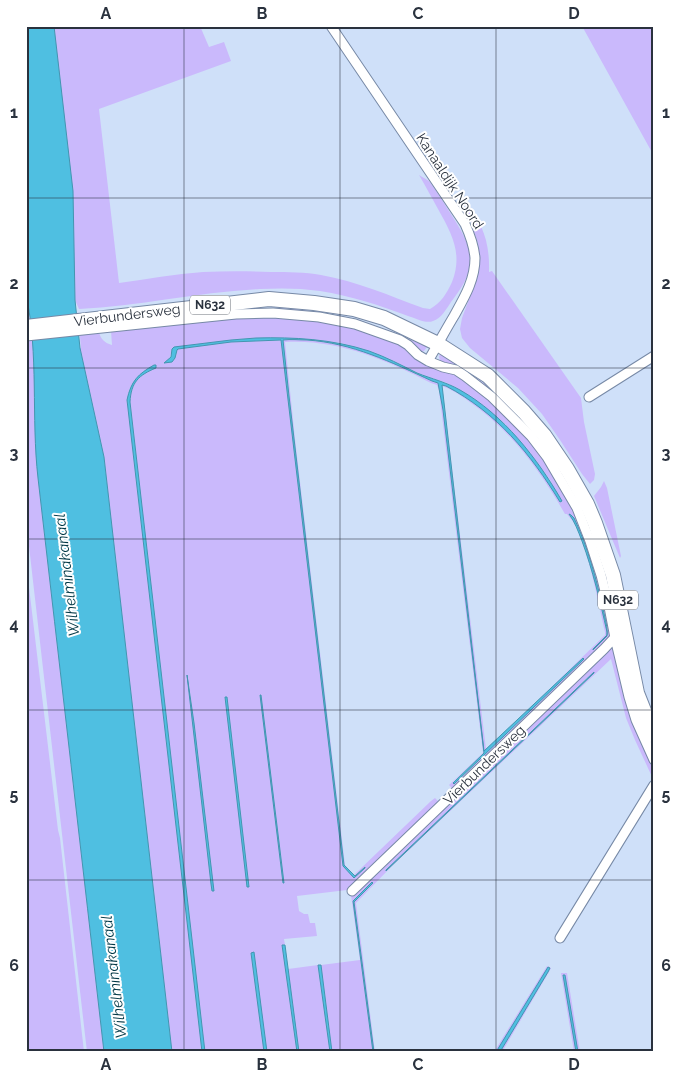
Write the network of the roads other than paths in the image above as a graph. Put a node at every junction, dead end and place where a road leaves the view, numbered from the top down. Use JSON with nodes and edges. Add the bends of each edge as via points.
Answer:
{"nodes":[{"id":1,"x":331,"y":26,"type":"edge"},
{"id":2,"x":107,"y":322,"type":"junction"},
{"id":3,"x":26,"y":327,"type":"edge"},
{"id":4,"x":26,"y":336,"type":"edge"},
{"id":5,"x":438,"y":344,"type":"junction"},
{"id":6,"x":654,"y":356,"type":"edge"},
{"id":7,"x":428,"y":360,"type":"junction"},
{"id":8,"x":589,"y":397,"type":"dead end"},
{"id":9,"x":619,"y":633,"type":"junction"},
{"id":10,"x":654,"y":736,"type":"edge"},
{"id":11,"x":654,"y":760,"type":"edge"},
{"id":12,"x":654,"y":785,"type":"edge"},
{"id":13,"x":352,"y":891,"type":"dead end"},
{"id":14,"x":560,"y":938,"type":"dead end"}],
"edges":[{"from":1,"to":5,"type":"street","name":"Kanaaldijk Noord","via":[[471,237],[475,258],[472,280]]},
{"from":2,"to":3,"type":"main road","name":"Vierbundersweg","number":"N632"},
{"from":2,"to":4,"type":"street","name":"Vierbundersweg"},
{"from":2,"to":5,"type":"main road","name":"Vierbundersweg","number":"N632","via":[[269,299],[354,309],[384,318]]},
{"from":2,"to":7,"type":"street","name":"Vierbundersweg","via":[[273,313],[319,317],[355,324],[400,340]]},
{"from":5,"to":7,"type":"street","name":"Kanaaldijk Noord"},
{"from":5,"to":9,"type":"main road","name":"Vierbundersweg","number":"N632","via":[[488,376],[544,435],[568,469],[604,547],[613,576]]},
{"from":6,"to":8,"type":"street"},
{"from":7,"to":9,"type":"street","name":"Vierbundersweg","via":[[456,370],[492,397],[547,457],[577,508]]},
{"from":9,"to":10,"type":"main road","name":"Vierbundersweg","number":"N632"},
{"from":9,"to":11,"type":"street","name":"Vierbundersweg","via":[[629,696]]},
{"from":9,"to":13,"type":"street","name":"Vierbundersweg"},
{"from":12,"to":14,"type":"street"}]}
